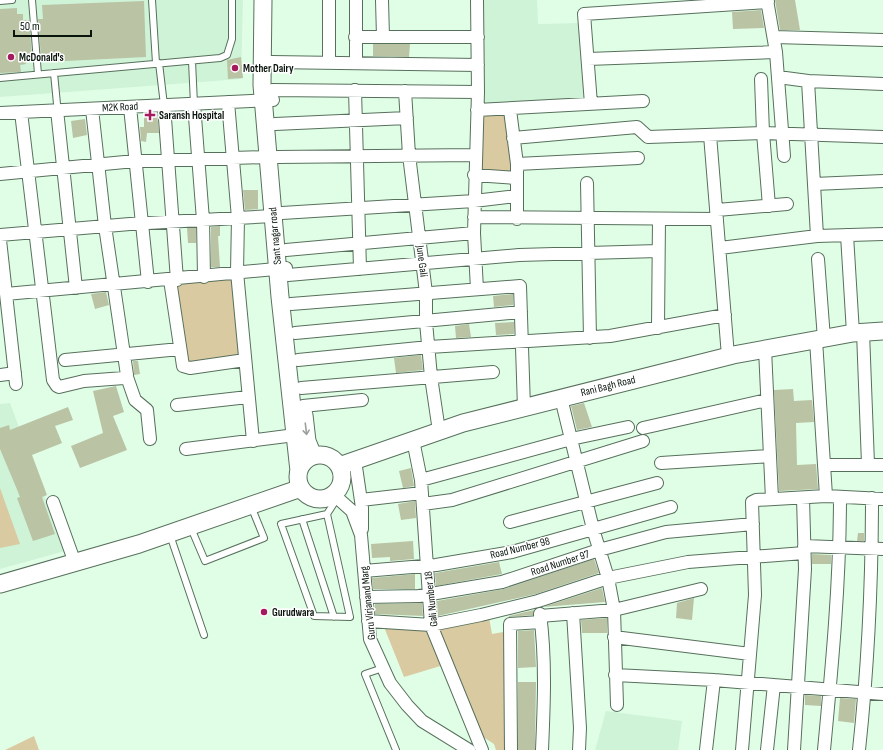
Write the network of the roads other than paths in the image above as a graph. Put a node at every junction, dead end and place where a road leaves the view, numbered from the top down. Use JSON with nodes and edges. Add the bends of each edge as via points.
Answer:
{"nodes":[{"id":1,"x":12,"y":0,"type":"edge"},
{"id":2,"x":32,"y":0,"type":"edge"},
{"id":3,"x":152,"y":0,"type":"edge"},
{"id":4,"x":232,"y":0,"type":"edge"},
{"id":5,"x":263,"y":0,"type":"edge"},
{"id":6,"x":271,"y":0,"type":"edge"},
{"id":7,"x":329,"y":0,"type":"edge"},
{"id":8,"x":356,"y":0,"type":"edge"},
{"id":9,"x":382,"y":0,"type":"edge"},
{"id":10,"x":477,"y":0,"type":"edge"},
{"id":11,"x":0,"y":1,"type":"edge"},
{"id":12,"x":767,"y":1,"type":"edge"},
{"id":13,"x":732,"y":2,"type":"edge"},
{"id":14,"x":704,"y":3,"type":"edge"},
{"id":15,"x":677,"y":4,"type":"edge"},
{"id":16,"x":355,"y":37,"type":"junction"},
{"id":17,"x":383,"y":37,"type":"junction"},
{"id":18,"x":478,"y":37,"type":"junction"},
{"id":19,"x":774,"y":38,"type":"junction"},
{"id":20,"x":883,"y":40,"type":"edge"},
{"id":21,"x":776,"y":52,"type":"junction"},
{"id":22,"x":588,"y":59,"type":"junction"},
{"id":23,"x":192,"y":61,"type":"junction"},
{"id":24,"x":271,"y":62,"type":"junction"},
{"id":25,"x":158,"y":63,"type":"junction"},
{"id":26,"x":329,"y":63,"type":"junction"},
{"id":27,"x":356,"y":63,"type":"junction"},
{"id":28,"x":478,"y":65,"type":"junction"},
{"id":29,"x":54,"y":73,"type":"junction"},
{"id":30,"x":38,"y":74,"type":"junction"},
{"id":31,"x":778,"y":77,"type":"junction"},
{"id":32,"x":0,"y":78,"type":"edge"},
{"id":33,"x":761,"y":80,"type":"dead end"},
{"id":34,"x":808,"y":81,"type":"junction"},
{"id":35,"x":883,"y":84,"type":"edge"},
{"id":36,"x":355,"y":90,"type":"junction"},
{"id":37,"x":405,"y":91,"type":"junction"},
{"id":38,"x":478,"y":92,"type":"junction"},
{"id":39,"x":270,"y":96,"type":"junction"},
{"id":40,"x":643,"y":101,"type":"dead end"},
{"id":41,"x":228,"y":102,"type":"junction"},
{"id":42,"x":194,"y":104,"type":"junction"},
{"id":43,"x":591,"y":104,"type":"junction"},
{"id":44,"x":164,"y":105,"type":"junction"},
{"id":45,"x":57,"y":107,"type":"junction"},
{"id":46,"x":130,"y":107,"type":"junction"},
{"id":47,"x":92,"y":109,"type":"junction"},
{"id":48,"x":477,"y":110,"type":"junction"},
{"id":49,"x":510,"y":110,"type":"junction"},
{"id":50,"x":21,"y":112,"type":"junction"},
{"id":51,"x":0,"y":113,"type":"edge"},
{"id":52,"x":406,"y":118,"type":"junction"},
{"id":53,"x":356,"y":120,"type":"junction"},
{"id":54,"x":275,"y":124,"type":"junction"},
{"id":55,"x":763,"y":133,"type":"junction"},
{"id":56,"x":710,"y":134,"type":"junction"},
{"id":57,"x":783,"y":134,"type":"junction"},
{"id":58,"x":812,"y":135,"type":"junction"},
{"id":59,"x":883,"y":137,"type":"edge"},
{"id":60,"x":513,"y":138,"type":"junction"},
{"id":61,"x":409,"y":155,"type":"junction"},
{"id":62,"x":475,"y":155,"type":"junction"},
{"id":63,"x":356,"y":156,"type":"junction"},
{"id":64,"x":784,"y":156,"type":"dead end"},
{"id":65,"x":273,"y":157,"type":"junction"},
{"id":66,"x":233,"y":158,"type":"junction"},
{"id":67,"x":638,"y":158,"type":"dead end"},
{"id":68,"x":198,"y":159,"type":"junction"},
{"id":69,"x":167,"y":160,"type":"junction"},
{"id":70,"x":134,"y":161,"type":"junction"},
{"id":71,"x":97,"y":164,"type":"junction"},
{"id":72,"x":517,"y":164,"type":"junction"},
{"id":73,"x":63,"y":168,"type":"junction"},
{"id":74,"x":28,"y":171,"type":"junction"},
{"id":75,"x":0,"y":174,"type":"edge"},
{"id":76,"x":474,"y":175,"type":"junction"},
{"id":77,"x":517,"y":178,"type":"junction"},
{"id":78,"x":883,"y":181,"type":"edge"},
{"id":79,"x":587,"y":183,"type":"dead end"},
{"id":80,"x":814,"y":184,"type":"junction"},
{"id":81,"x":517,"y":196,"type":"junction"},
{"id":82,"x":474,"y":201,"type":"junction"},
{"id":83,"x":787,"y":204,"type":"dead end"},
{"id":84,"x":416,"y":205,"type":"junction"},
{"id":85,"x":769,"y":206,"type":"junction"},
{"id":86,"x":359,"y":208,"type":"junction"},
{"id":87,"x":278,"y":215,"type":"junction"},
{"id":88,"x":717,"y":215,"type":"junction"},
{"id":89,"x":238,"y":218,"type":"junction"},
{"id":90,"x":474,"y":218,"type":"junction"},
{"id":91,"x":518,"y":219,"type":"junction"},
{"id":92,"x":587,"y":219,"type":"junction"},
{"id":93,"x":659,"y":219,"type":"junction"},
{"id":94,"x":203,"y":220,"type":"junction"},
{"id":95,"x":173,"y":222,"type":"junction"},
{"id":96,"x":142,"y":224,"type":"junction"},
{"id":97,"x":105,"y":226,"type":"junction"},
{"id":98,"x":71,"y":229,"type":"junction"},
{"id":99,"x":35,"y":232,"type":"junction"},
{"id":100,"x":474,"y":233,"type":"junction"},
{"id":101,"x":883,"y":234,"type":"edge"},
{"id":102,"x":0,"y":235,"type":"edge"},
{"id":103,"x":847,"y":235,"type":"junction"},
{"id":104,"x":817,"y":236,"type":"junction"},
{"id":105,"x":419,"y":238,"type":"junction"},
{"id":106,"x":0,"y":240,"type":"edge"},
{"id":107,"x":358,"y":243,"type":"junction"},
{"id":108,"x":720,"y":248,"type":"junction"},
{"id":109,"x":286,"y":250,"type":"junction"},
{"id":110,"x":658,"y":251,"type":"junction"},
{"id":111,"x":587,"y":254,"type":"junction"},
{"id":112,"x":476,"y":258,"type":"junction"},
{"id":113,"x":818,"y":259,"type":"dead end"},
{"id":114,"x":422,"y":263,"type":"junction"},
{"id":115,"x":360,"y":269,"type":"junction"},
{"id":116,"x":284,"y":271,"type":"junction"},
{"id":117,"x":237,"y":272,"type":"junction"},
{"id":118,"x":204,"y":277,"type":"junction"},
{"id":119,"x":174,"y":280,"type":"junction"},
{"id":120,"x":148,"y":282,"type":"junction"},
{"id":121,"x":113,"y":285,"type":"junction"},
{"id":122,"x":76,"y":288,"type":"junction"},
{"id":123,"x":477,"y":289,"type":"junction"},
{"id":124,"x":42,"y":291,"type":"junction"},
{"id":125,"x":426,"y":293,"type":"junction"},
{"id":126,"x":6,"y":294,"type":"junction"},
{"id":127,"x":291,"y":304,"type":"junction"},
{"id":128,"x":521,"y":312,"type":"junction"},
{"id":129,"x":725,"y":315,"type":"junction"},
{"id":130,"x":426,"y":322,"type":"junction"},
{"id":131,"x":658,"y":328,"type":"junction"},
{"id":132,"x":883,"y":331,"type":"edge"},
{"id":133,"x":295,"y":333,"type":"junction"},
{"id":134,"x":858,"y":333,"type":"junction"},
{"id":135,"x":590,"y":338,"type":"junction"},
{"id":136,"x":820,"y":339,"type":"junction"},
{"id":137,"x":523,"y":343,"type":"junction"},
{"id":138,"x":429,"y":347,"type":"junction"},
{"id":139,"x":180,"y":349,"type":"junction"},
{"id":140,"x":765,"y":349,"type":"junction"},
{"id":141,"x":124,"y":354,"type":"junction"},
{"id":142,"x":728,"y":356,"type":"junction"},
{"id":143,"x":65,"y":360,"type":"dead end"},
{"id":144,"x":245,"y":360,"type":"junction"},
{"id":145,"x":298,"y":360,"type":"junction"},
{"id":146,"x":493,"y":372,"type":"dead end"},
{"id":147,"x":0,"y":375,"type":"edge"},
{"id":148,"x":127,"y":377,"type":"junction"},
{"id":149,"x":431,"y":377,"type":"junction"},
{"id":150,"x":301,"y":388,"type":"junction"},
{"id":151,"x":248,"y":397,"type":"junction"},
{"id":152,"x":561,"y":398,"type":"junction"},
{"id":153,"x":362,"y":400,"type":"dead end"},
{"id":154,"x":767,"y":400,"type":"junction"},
{"id":155,"x":177,"y":405,"type":"dead end"},
{"id":156,"x":303,"y":406,"type":"junction"},
{"id":157,"x":524,"y":408,"type":"junction"},
{"id":158,"x":628,"y":427,"type":"dead end"},
{"id":159,"x":643,"y":428,"type":"dead end"},
{"id":160,"x":439,"y":431,"type":"junction"},
{"id":161,"x":295,"y":435,"type":"junction"},
{"id":162,"x":150,"y":439,"type":"dead end"},
{"id":163,"x":571,"y":439,"type":"junction"},
{"id":164,"x":413,"y":440,"type":"junction"},
{"id":165,"x":253,"y":441,"type":"junction"},
{"id":166,"x":643,"y":441,"type":"dead end"},
{"id":167,"x":186,"y":449,"type":"dead end"},
{"id":168,"x":313,"y":456,"type":"junction"},
{"id":169,"x":770,"y":456,"type":"junction"},
{"id":170,"x":577,"y":461,"type":"junction"},
{"id":171,"x":662,"y":462,"type":"dead end"},
{"id":172,"x":347,"y":463,"type":"junction"},
{"id":173,"x":868,"y":464,"type":"junction"},
{"id":174,"x":824,"y":465,"type":"junction"},
{"id":175,"x":883,"y":465,"type":"edge"},
{"id":176,"x":299,"y":471,"type":"junction"},
{"id":177,"x":421,"y":480,"type":"junction"},
{"id":178,"x":657,"y":483,"type":"dead end"},
{"id":179,"x":301,"y":488,"type":"junction"},
{"id":180,"x":336,"y":496,"type":"junction"},
{"id":181,"x":826,"y":496,"type":"junction"},
{"id":182,"x":840,"y":497,"type":"junction"},
{"id":183,"x":803,"y":498,"type":"junction"},
{"id":184,"x":877,"y":498,"type":"edge"},
{"id":185,"x":423,"y":499,"type":"junction"},
{"id":186,"x":772,"y":499,"type":"junction"},
{"id":187,"x":361,"y":500,"type":"junction"},
{"id":188,"x":586,"y":501,"type":"junction"},
{"id":189,"x":53,"y":502,"type":"dead end"},
{"id":190,"x":251,"y":505,"type":"junction"},
{"id":191,"x":671,"y":507,"type":"dead end"},
{"id":192,"x":327,"y":514,"type":"junction"},
{"id":193,"x":302,"y":520,"type":"junction"},
{"id":194,"x":510,"y":522,"type":"dead end"},
{"id":195,"x":753,"y":524,"type":"junction"},
{"id":196,"x":191,"y":526,"type":"junction"},
{"id":197,"x":593,"y":529,"type":"junction"},
{"id":198,"x":169,"y":534,"type":"junction"},
{"id":199,"x":361,"y":535,"type":"junction"},
{"id":200,"x":840,"y":546,"type":"junction"},
{"id":201,"x":877,"y":548,"type":"edge"},
{"id":202,"x":599,"y":550,"type":"junction"},
{"id":203,"x":804,"y":550,"type":"junction"},
{"id":204,"x":754,"y":557,"type":"junction"},
{"id":205,"x":75,"y":563,"type":"junction"},
{"id":206,"x":428,"y":566,"type":"junction"},
{"id":207,"x":364,"y":571,"type":"junction"},
{"id":208,"x":608,"y":578,"type":"junction"},
{"id":209,"x":0,"y":584,"type":"edge"},
{"id":210,"x":701,"y":589,"type":"dead end"},
{"id":211,"x":430,"y":594,"type":"junction"},
{"id":212,"x":366,"y":597,"type":"junction"},
{"id":213,"x":538,"y":601,"type":"junction"},
{"id":214,"x":614,"y":610,"type":"junction"},
{"id":215,"x":573,"y":613,"type":"junction"},
{"id":216,"x":334,"y":617,"type":"junction"},
{"id":217,"x":540,"y":619,"type":"junction"},
{"id":218,"x":368,"y":621,"type":"junction"},
{"id":219,"x":432,"y":625,"type":"junction"},
{"id":220,"x":204,"y":635,"type":"dead end"},
{"id":221,"x":614,"y":637,"type":"junction"},
{"id":222,"x":750,"y":654,"type":"junction"},
{"id":223,"x":383,"y":668,"type":"junction"},
{"id":224,"x":615,"y":675,"type":"junction"},
{"id":225,"x":714,"y":680,"type":"junction"},
{"id":226,"x":748,"y":682,"type":"junction"},
{"id":227,"x":774,"y":685,"type":"junction"},
{"id":228,"x":798,"y":687,"type":"junction"},
{"id":229,"x":830,"y":689,"type":"junction"},
{"id":230,"x":866,"y":692,"type":"junction"},
{"id":231,"x":883,"y":694,"type":"edge"},
{"id":232,"x":617,"y":705,"type":"dead end"},
{"id":233,"x":396,"y":750,"type":"edge"},
{"id":234,"x":469,"y":750,"type":"edge"},
{"id":235,"x":482,"y":750,"type":"edge"},
{"id":236,"x":511,"y":750,"type":"edge"},
{"id":237,"x":542,"y":750,"type":"edge"},
{"id":238,"x":579,"y":750,"type":"edge"},
{"id":239,"x":706,"y":750,"type":"edge"},
{"id":240,"x":742,"y":750,"type":"edge"},
{"id":241,"x":767,"y":750,"type":"edge"},
{"id":242,"x":794,"y":750,"type":"edge"},
{"id":243,"x":824,"y":750,"type":"edge"},
{"id":244,"x":859,"y":750,"type":"edge"}],
"edges":[{"from":1,"to":11,"type":"lane"},
{"from":2,"to":30,"type":"lane"},
{"from":3,"to":25,"type":"lane"},
{"from":4,"to":23,"type":"lane","via":[[232,39],[227,55]]},
{"from":5,"to":39,"type":"street","name":"Sant nagar road"},
{"from":6,"to":24,"type":"street","name":"Sant nagar road"},
{"from":7,"to":26,"type":"street"},
{"from":8,"to":16,"type":"street"},
{"from":9,"to":17,"type":"street"},
{"from":10,"to":18,"type":"street"},
{"from":12,"to":13,"type":"street"},
{"from":12,"to":19,"type":"street"},
{"from":13,"to":14,"type":"street"},
{"from":14,"to":15,"type":"street"},
{"from":15,"to":22,"type":"street","via":[[584,14]]},
{"from":16,"to":17,"type":"street"},
{"from":16,"to":27,"type":"street"},
{"from":17,"to":18,"type":"street"},
{"from":18,"to":28,"type":"street"},
{"from":19,"to":20,"type":"street"},
{"from":19,"to":21,"type":"street"},
{"from":21,"to":22,"type":"street"},
{"from":21,"to":31,"type":"street"},
{"from":22,"to":43,"type":"street"},
{"from":23,"to":25,"type":"lane"},
{"from":23,"to":42,"type":"lane"},
{"from":24,"to":26,"type":"street"},
{"from":24,"to":39,"type":"street","name":"Sant nagar road"},
{"from":25,"to":29,"type":"lane"},
{"from":25,"to":44,"type":"lane"},
{"from":26,"to":27,"type":"street"},
{"from":27,"to":28,"type":"street"},
{"from":28,"to":38,"type":"street"},
{"from":29,"to":30,"type":"lane"},
{"from":29,"to":45,"type":"lane"},
{"from":30,"to":32,"type":"lane"},
{"from":31,"to":34,"type":"street"},
{"from":31,"to":57,"type":"street"},
{"from":33,"to":55,"type":"street"},
{"from":34,"to":35,"type":"street"},
{"from":34,"to":58,"type":"street"},
{"from":36,"to":37,"type":"street","name":"M2K Road"},
{"from":36,"to":39,"type":"street","name":"M2K Road"},
{"from":36,"to":53,"type":"street"},
{"from":37,"to":38,"type":"street","name":"M2K Road"},
{"from":37,"to":52,"type":"street","name":"June Gali"},
{"from":38,"to":48,"type":"street"},
{"from":39,"to":41,"type":"street","name":"M2K Road"},
{"from":39,"to":54,"type":"street","name":"Sant nagar road"},
{"from":39,"to":65,"type":"street","name":"Sant nagar road"},
{"from":40,"to":43,"type":"street"},
{"from":41,"to":42,"type":"street","name":"M2K Road"},
{"from":41,"to":66,"type":"street"},
{"from":42,"to":44,"type":"street","name":"M2K Road"},
{"from":42,"to":68,"type":"street"},
{"from":43,"to":49,"type":"street"},
{"from":44,"to":46,"type":"street","name":"M2K Road"},
{"from":44,"to":69,"type":"street"},
{"from":45,"to":47,"type":"street","name":"M2K Road"},
{"from":45,"to":50,"type":"street","name":"M2K Road"},
{"from":45,"to":73,"type":"street"},
{"from":46,"to":47,"type":"street","name":"M2K Road"},
{"from":46,"to":70,"type":"street"},
{"from":47,"to":71,"type":"street"},
{"from":48,"to":49,"type":"street"},
{"from":48,"to":62,"type":"street"},
{"from":49,"to":60,"type":"street"},
{"from":50,"to":51,"type":"street","name":"M2K Road"},
{"from":50,"to":74,"type":"street"},
{"from":52,"to":53,"type":"street"},
{"from":52,"to":61,"type":"street","name":"June Gali"},
{"from":53,"to":54,"type":"street"},
{"from":53,"to":63,"type":"street"},
{"from":54,"to":65,"type":"street","name":"Sant nagar road"},
{"from":55,"to":56,"type":"street"},
{"from":55,"to":57,"type":"street"},
{"from":55,"to":85,"type":"street"},
{"from":56,"to":60,"type":"street","via":[[648,137],[637,127]]},
{"from":56,"to":88,"type":"street"},
{"from":57,"to":58,"type":"street"},
{"from":57,"to":64,"type":"street"},
{"from":58,"to":59,"type":"street"},
{"from":58,"to":80,"type":"street"},
{"from":60,"to":72,"type":"street"},
{"from":61,"to":62,"type":"street"},
{"from":61,"to":63,"type":"street"},
{"from":61,"to":84,"type":"street","name":"June Gali"},
{"from":62,"to":76,"type":"street"},
{"from":63,"to":65,"type":"street"},
{"from":63,"to":86,"type":"street"},
{"from":65,"to":66,"type":"street"},
{"from":65,"to":87,"type":"street","name":"Sant nagar road"},
{"from":66,"to":68,"type":"street"},
{"from":66,"to":89,"type":"street"},
{"from":67,"to":72,"type":"street"},
{"from":68,"to":69,"type":"street"},
{"from":68,"to":94,"type":"street"},
{"from":69,"to":70,"type":"street"},
{"from":69,"to":95,"type":"street"},
{"from":70,"to":71,"type":"street"},
{"from":70,"to":96,"type":"street"},
{"from":71,"to":73,"type":"street"},
{"from":71,"to":97,"type":"street"},
{"from":72,"to":77,"type":"street"},
{"from":73,"to":74,"type":"street"},
{"from":73,"to":98,"type":"street"},
{"from":74,"to":75,"type":"street"},
{"from":74,"to":99,"type":"street"},
{"from":76,"to":77,"type":"street"},
{"from":76,"to":82,"type":"street"},
{"from":77,"to":81,"type":"street"},
{"from":78,"to":80,"type":"street"},
{"from":79,"to":92,"type":"street"},
{"from":80,"to":104,"type":"street"},
{"from":81,"to":82,"type":"street"},
{"from":81,"to":91,"type":"street"},
{"from":82,"to":84,"type":"street"},
{"from":82,"to":90,"type":"street"},
{"from":83,"to":85,"type":"street"},
{"from":84,"to":86,"type":"street"},
{"from":84,"to":105,"type":"street","name":"June Gali"},
{"from":85,"to":88,"type":"street"},
{"from":86,"to":87,"type":"street"},
{"from":86,"to":107,"type":"street"},
{"from":87,"to":89,"type":"street"},
{"from":87,"to":109,"type":"street","name":"Sant nagar road"},
{"from":87,"to":116,"type":"street","name":"Sant nagar road"},
{"from":88,"to":93,"type":"street"},
{"from":88,"to":108,"type":"street"},
{"from":89,"to":94,"type":"street"},
{"from":89,"to":117,"type":"street"},
{"from":90,"to":91,"type":"street"},
{"from":90,"to":100,"type":"street"},
{"from":91,"to":92,"type":"street"},
{"from":92,"to":93,"type":"street"},
{"from":92,"to":111,"type":"street"},
{"from":93,"to":110,"type":"street"},
{"from":94,"to":95,"type":"street"},
{"from":94,"to":118,"type":"street"},
{"from":95,"to":96,"type":"street"},
{"from":95,"to":119,"type":"street"},
{"from":96,"to":97,"type":"street"},
{"from":96,"to":120,"type":"street"},
{"from":97,"to":98,"type":"street"},
{"from":97,"to":121,"type":"street"},
{"from":98,"to":99,"type":"street"},
{"from":98,"to":122,"type":"street"},
{"from":99,"to":102,"type":"street"},
{"from":99,"to":124,"type":"street"},
{"from":100,"to":105,"type":"street"},
{"from":100,"to":112,"type":"street"},
{"from":101,"to":103,"type":"street"},
{"from":103,"to":104,"type":"street"},
{"from":103,"to":134,"type":"street"},
{"from":104,"to":108,"type":"street"},
{"from":105,"to":107,"type":"street"},
{"from":105,"to":114,"type":"street","name":"June Gali"},
{"from":106,"to":126,"type":"street"},
{"from":107,"to":109,"type":"street"},
{"from":107,"to":115,"type":"street"},
{"from":108,"to":129,"type":"street"},
{"from":109,"to":116,"type":"street","name":"Sant nagar road"},
{"from":110,"to":111,"type":"street"},
{"from":110,"to":131,"type":"street"},
{"from":111,"to":112,"type":"street"},
{"from":111,"to":135,"type":"street"},
{"from":112,"to":114,"type":"street"},
{"from":112,"to":123,"type":"street"},
{"from":113,"to":136,"type":"street"},
{"from":114,"to":115,"type":"street"},
{"from":114,"to":125,"type":"street","name":"June Gali"},
{"from":115,"to":116,"type":"street"},
{"from":116,"to":117,"type":"street"},
{"from":116,"to":127,"type":"street","name":"Sant nagar road"},
{"from":116,"to":161,"type":"street","name":"Sant nagar road"},
{"from":117,"to":118,"type":"street"},
{"from":117,"to":144,"type":"street"},
{"from":118,"to":119,"type":"street"},
{"from":119,"to":120,"type":"street"},
{"from":119,"to":139,"type":"street"},
{"from":120,"to":121,"type":"street"},
{"from":121,"to":122,"type":"street"},
{"from":121,"to":141,"type":"street"},
{"from":122,"to":124,"type":"street"},
{"from":123,"to":125,"type":"street"},
{"from":123,"to":128,"type":"street","via":[[520,286]]},
{"from":124,"to":126,"type":"street"},
{"from":124,"to":148,"type":"street","via":[[54,380],[57,386]]},
{"from":125,"to":127,"type":"street"},
{"from":125,"to":130,"type":"street","name":"June Gali"},
{"from":126,"to":147,"type":"street","via":[[16,378]]},
{"from":127,"to":133,"type":"street","name":"Sant nagar road"},
{"from":128,"to":130,"type":"street"},
{"from":128,"to":137,"type":"street"},
{"from":129,"to":131,"type":"street"},
{"from":129,"to":142,"type":"street"},
{"from":130,"to":133,"type":"street"},
{"from":130,"to":138,"type":"street","name":"June Gali"},
{"from":131,"to":135,"type":"street"},
{"from":132,"to":134,"type":"street","name":"Rani Bagh Road"},
{"from":133,"to":145,"type":"street","name":"Sant nagar road"},
{"from":134,"to":136,"type":"street","name":"Rani Bagh Road"},
{"from":134,"to":173,"type":"street"},
{"from":135,"to":137,"type":"street"},
{"from":136,"to":140,"type":"street","name":"Rani Bagh Road"},
{"from":136,"to":174,"type":"street"},
{"from":137,"to":138,"type":"street"},
{"from":137,"to":157,"type":"street"},
{"from":138,"to":145,"type":"street"},
{"from":138,"to":149,"type":"street","name":"June Gali"},
{"from":139,"to":141,"type":"street"},
{"from":139,"to":144,"type":"street","via":[[181,361],[186,368]]},
{"from":140,"to":142,"type":"street","name":"Rani Bagh Road"},
{"from":140,"to":154,"type":"street"},
{"from":141,"to":143,"type":"street"},
{"from":141,"to":148,"type":"street"},
{"from":142,"to":152,"type":"street","name":"Rani Bagh Road"},
{"from":144,"to":151,"type":"street"},
{"from":145,"to":150,"type":"street","name":"Sant nagar road"},
{"from":146,"to":149,"type":"street"},
{"from":148,"to":162,"type":"street","via":[[135,400],[147,410]]},
{"from":149,"to":150,"type":"street"},
{"from":149,"to":160,"type":"street","name":"June Gali"},
{"from":150,"to":156,"type":"street","name":"Sant nagar road"},
{"from":151,"to":155,"type":"street"},
{"from":151,"to":165,"type":"street"},
{"from":152,"to":157,"type":"street","name":"Rani Bagh Road"},
{"from":152,"to":163,"type":"street"},
{"from":153,"to":156,"type":"street"},
{"from":154,"to":159,"type":"street"},
{"from":154,"to":169,"type":"street"},
{"from":156,"to":168,"type":"street","name":"Sant nagar road","one_way":true,"via":[[307,441]]},
{"from":157,"to":160,"type":"street","name":"Rani Bagh Road"},
{"from":158,"to":163,"type":"street"},
{"from":160,"to":164,"type":"street","name":"Rani Bagh Road"},
{"from":161,"to":165,"type":"street"},
{"from":161,"to":176,"type":"street","name":"Sant nagar road"},
{"from":163,"to":170,"type":"street"},
{"from":163,"to":177,"type":"street"},
{"from":164,"to":172,"type":"street","name":"Rani Bagh Road"},
{"from":164,"to":177,"type":"street","name":"Gali Number 18"},
{"from":165,"to":167,"type":"street"},
{"from":166,"to":170,"type":"street"},
{"from":168,"to":172,"type":"street","via":[[326,455]]},
{"from":168,"to":176,"type":"street","via":[[305,460]]},
{"from":169,"to":171,"type":"street"},
{"from":169,"to":186,"type":"street"},
{"from":170,"to":185,"type":"street","via":[[452,500]]},
{"from":170,"to":188,"type":"street"},
{"from":172,"to":180,"type":"street"},
{"from":172,"to":187,"type":"street","name":"Guru Virjanand Marg"},
{"from":173,"to":174,"type":"street"},
{"from":173,"to":175,"type":"street"},
{"from":174,"to":181,"type":"street"},
{"from":176,"to":179,"type":"street","via":[[298,480]]},
{"from":177,"to":185,"type":"street","name":"Gali Number 18"},
{"from":178,"to":188,"type":"street"},
{"from":179,"to":180,"type":"street","via":[[314,498]]},
{"from":179,"to":190,"type":"street"},
{"from":180,"to":192,"type":"lane"},
{"from":180,"to":199,"type":"street","name":"Guru Virjanand Marg","via":[[352,511]]},
{"from":181,"to":182,"type":"street"},
{"from":181,"to":183,"type":"street"},
{"from":182,"to":184,"type":"street"},
{"from":182,"to":200,"type":"street"},
{"from":183,"to":186,"type":"street"},
{"from":183,"to":203,"type":"street"},
{"from":184,"to":201,"type":"street"},
{"from":185,"to":187,"type":"street"},
{"from":185,"to":206,"type":"street","name":"Gali Number 18"},
{"from":186,"to":195,"type":"street","via":[[752,502]]},
{"from":187,"to":199,"type":"street","name":"Guru Virjanand Marg"},
{"from":188,"to":194,"type":"street"},
{"from":188,"to":197,"type":"street"},
{"from":189,"to":205,"type":"street"},
{"from":190,"to":196,"type":"street"},
{"from":190,"to":196,"type":"lane","via":[[264,538],[205,560]]},
{"from":191,"to":197,"type":"street","name":"Road Number 98"},
{"from":192,"to":193,"type":"lane"},
{"from":192,"to":216,"type":"lane","via":[[350,617]]},
{"from":193,"to":216,"type":"lane"},
{"from":193,"to":216,"type":"lane","via":[[281,524],[314,616]]},
{"from":195,"to":202,"type":"street","name":"Road Number 97","via":[[666,532]]},
{"from":195,"to":204,"type":"street"},
{"from":196,"to":198,"type":"street"},
{"from":197,"to":202,"type":"street"},
{"from":197,"to":206,"type":"street","name":"Road Number 98","via":[[512,552]]},
{"from":198,"to":205,"type":"street"},
{"from":198,"to":220,"type":"lane"},
{"from":199,"to":207,"type":"street","name":"Guru Virjanand Marg"},
{"from":200,"to":201,"type":"street"},
{"from":200,"to":203,"type":"street"},
{"from":200,"to":229,"type":"street"},
{"from":201,"to":230,"type":"street"},
{"from":202,"to":208,"type":"street"},
{"from":202,"to":211,"type":"street","name":"Road Number 97","via":[[502,582]]},
{"from":203,"to":204,"type":"street"},
{"from":203,"to":228,"type":"street"},
{"from":204,"to":208,"type":"street","via":[[688,562]]},
{"from":204,"to":222,"type":"street","via":[[755,595]]},
{"from":205,"to":209,"type":"street"},
{"from":206,"to":207,"type":"street","name":"Road Number 98"},
{"from":206,"to":211,"type":"street","name":"Gali Number 18"},
{"from":207,"to":212,"type":"street","name":"Guru Virjanand Marg"},
{"from":208,"to":213,"type":"street"},
{"from":208,"to":214,"type":"street"},
{"from":210,"to":214,"type":"street"},
{"from":211,"to":212,"type":"street","name":"Road Number 97"},
{"from":211,"to":219,"type":"street","name":"Gali Number 18"},
{"from":212,"to":218,"type":"street","name":"Guru Virjanand Marg"},
{"from":213,"to":217,"type":"street"},
{"from":213,"to":219,"type":"street","via":[[481,616]]},
{"from":214,"to":215,"type":"street"},
{"from":214,"to":221,"type":"street"},
{"from":215,"to":217,"type":"street"},
{"from":215,"to":238,"type":"street","via":[[580,713]]},
{"from":217,"to":236,"type":"street","via":[[510,624]]},
{"from":217,"to":237,"type":"street","via":[[543,637],[544,693]]},
{"from":218,"to":219,"type":"street"},
{"from":218,"to":223,"type":"street","name":"Guru Virjanand Marg","via":[[370,639]]},
{"from":219,"to":235,"type":"street","name":"Gali Number 18"},
{"from":221,"to":222,"type":"street"},
{"from":221,"to":224,"type":"street"},
{"from":222,"to":226,"type":"street"},
{"from":223,"to":233,"type":"lane","via":[[365,674]]},
{"from":223,"to":234,"type":"street","name":"Guru Virjanand Marg","via":[[390,683],[422,721]]},
{"from":224,"to":225,"type":"street"},
{"from":224,"to":232,"type":"street"},
{"from":225,"to":226,"type":"street"},
{"from":225,"to":239,"type":"street"},
{"from":226,"to":227,"type":"street"},
{"from":226,"to":240,"type":"street"},
{"from":227,"to":228,"type":"street"},
{"from":227,"to":241,"type":"street"},
{"from":228,"to":229,"type":"street"},
{"from":228,"to":242,"type":"street"},
{"from":229,"to":230,"type":"street"},
{"from":229,"to":243,"type":"street"},
{"from":230,"to":231,"type":"street"},
{"from":230,"to":244,"type":"street"}]}
